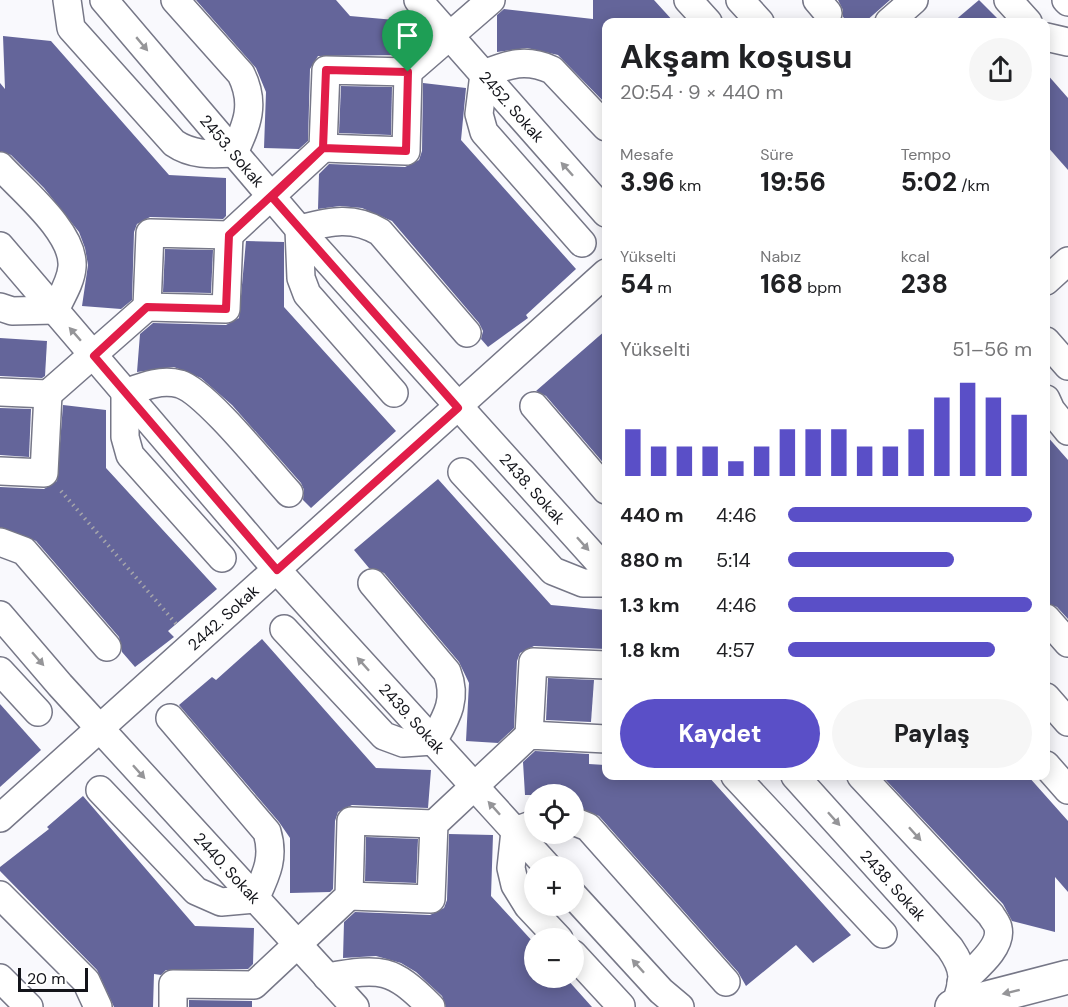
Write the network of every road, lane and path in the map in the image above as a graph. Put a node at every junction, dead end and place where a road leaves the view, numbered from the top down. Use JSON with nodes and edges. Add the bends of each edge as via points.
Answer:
{"nodes":[{"id":1,"x":66,"y":0,"type":"edge"},
{"id":2,"x":104,"y":0,"type":"edge"},
{"id":3,"x":175,"y":0,"type":"edge"},
{"id":4,"x":418,"y":0,"type":"edge"},
{"id":5,"x":491,"y":0,"type":"edge"},
{"id":6,"x":688,"y":0,"type":"edge"},
{"id":7,"x":740,"y":0,"type":"edge"},
{"id":8,"x":914,"y":0,"type":"edge"},
{"id":9,"x":1008,"y":0,"type":"edge"},
{"id":10,"x":704,"y":18,"type":"edge"},
{"id":11,"x":756,"y":18,"type":"edge"},
{"id":12,"x":894,"y":18,"type":"edge"},
{"id":13,"x":1024,"y":18,"type":"edge"},
{"id":14,"x":451,"y":37,"type":"junction"},
{"id":15,"x":1050,"y":38,"type":"edge"},
{"id":16,"x":1068,"y":42,"type":"edge"},
{"id":17,"x":408,"y":72,"type":"junction"},
{"id":18,"x":484,"y":74,"type":"junction"},
{"id":19,"x":602,"y":123,"type":"edge"},
{"id":20,"x":323,"y":148,"type":"junction"},
{"id":21,"x":234,"y":153,"type":"junction"},
{"id":22,"x":0,"y":166,"type":"edge"},
{"id":23,"x":272,"y":197,"type":"junction"},
{"id":24,"x":602,"y":208,"type":"edge"},
{"id":25,"x":299,"y":229,"type":"junction"},
{"id":26,"x":229,"y":235,"type":"junction"},
{"id":27,"x":582,"y":243,"type":"dead end"},
{"id":28,"x":0,"y":246,"type":"edge"},
{"id":29,"x":1068,"y":261,"type":"edge"},
{"id":30,"x":602,"y":277,"type":"edge"},
{"id":31,"x":1050,"y":277,"type":"edge"},
{"id":32,"x":0,"y":307,"type":"edge"},
{"id":33,"x":147,"y":307,"type":"junction"},
{"id":34,"x":54,"y":310,"type":"junction"},
{"id":35,"x":467,"y":333,"type":"dead end"},
{"id":36,"x":1068,"y":336,"type":"edge"},
{"id":37,"x":1050,"y":340,"type":"edge"},
{"id":38,"x":1050,"y":346,"type":"edge"},
{"id":39,"x":94,"y":356,"type":"junction"},
{"id":40,"x":1068,"y":366,"type":"edge"},
{"id":41,"x":0,"y":392,"type":"edge"},
{"id":42,"x":125,"y":393,"type":"junction"},
{"id":43,"x":394,"y":393,"type":"dead end"},
{"id":44,"x":48,"y":394,"type":"junction"},
{"id":45,"x":534,"y":406,"type":"dead end"},
{"id":46,"x":458,"y":408,"type":"junction"},
{"id":47,"x":1050,"y":408,"type":"edge"},
{"id":48,"x":1068,"y":431,"type":"edge"},
{"id":49,"x":0,"y":471,"type":"edge"},
{"id":50,"x":462,"y":472,"type":"dead end"},
{"id":51,"x":44,"y":473,"type":"junction"},
{"id":52,"x":602,"y":485,"type":"edge"},
{"id":53,"x":289,"y":493,"type":"dead end"},
{"id":54,"x":0,"y":542,"type":"edge"},
{"id":55,"x":222,"y":558,"type":"dead end"},
{"id":56,"x":602,"y":566,"type":"edge"},
{"id":57,"x":277,"y":570,"type":"junction"},
{"id":58,"x":372,"y":583,"type":"dead end"},
{"id":59,"x":602,"y":583,"type":"edge"},
{"id":60,"x":0,"y":615,"type":"edge"},
{"id":61,"x":1050,"y":623,"type":"edge"},
{"id":62,"x":284,"y":629,"type":"dead end"},
{"id":63,"x":1068,"y":643,"type":"edge"},
{"id":64,"x":195,"y":644,"type":"junction"},
{"id":65,"x":107,"y":647,"type":"dead end"},
{"id":66,"x":602,"y":665,"type":"edge"},
{"id":67,"x":0,"y":670,"type":"edge"},
{"id":68,"x":1050,"y":702,"type":"edge"},
{"id":69,"x":38,"y":712,"type":"dead end"},
{"id":70,"x":170,"y":718,"type":"dead end"},
{"id":71,"x":1068,"y":722,"type":"edge"},
{"id":72,"x":100,"y":728,"type":"junction"},
{"id":73,"x":530,"y":735,"type":"junction"},
{"id":74,"x":602,"y":739,"type":"edge"},
{"id":75,"x":433,"y":741,"type":"junction"},
{"id":76,"x":1050,"y":770,"type":"edge"},
{"id":77,"x":739,"y":780,"type":"edge"},
{"id":78,"x":799,"y":780,"type":"edge"},
{"id":79,"x":865,"y":780,"type":"edge"},
{"id":80,"x":473,"y":785,"type":"junction"},
{"id":81,"x":99,"y":790,"type":"dead end"},
{"id":82,"x":1068,"y":790,"type":"edge"},
{"id":83,"x":0,"y":818,"type":"edge"},
{"id":84,"x":434,"y":824,"type":"junction"},
{"id":85,"x":584,"y":825,"type":"edge"},
{"id":86,"x":524,"y":827,"type":"edge"},
{"id":87,"x":0,"y":895,"type":"edge"},
{"id":88,"x":349,"y":896,"type":"junction"},
{"id":89,"x":255,"y":899,"type":"junction"},
{"id":90,"x":584,"y":907,"type":"edge"},
{"id":91,"x":549,"y":928,"type":"edge"},
{"id":92,"x":883,"y":934,"type":"dead end"},
{"id":93,"x":298,"y":945,"type":"junction"},
{"id":94,"x":584,"y":966,"type":"edge"},
{"id":95,"x":327,"y":977,"type":"junction"},
{"id":96,"x":1068,"y":977,"type":"edge"},
{"id":97,"x":0,"y":978,"type":"edge"},
{"id":98,"x":726,"y":982,"type":"dead end"},
{"id":99,"x":254,"y":996,"type":"edge"},
{"id":100,"x":956,"y":999,"type":"edge"},
{"id":101,"x":621,"y":1006,"type":"edge"},
{"id":102,"x":29,"y":1007,"type":"edge"},
{"id":103,"x":98,"y":1007,"type":"edge"},
{"id":104,"x":173,"y":1007,"type":"edge"},
{"id":105,"x":355,"y":1007,"type":"edge"},
{"id":106,"x":431,"y":1007,"type":"edge"},
{"id":107,"x":680,"y":1007,"type":"edge"}],
"edges":[{"from":1,"to":21,"type":"street","via":[[71,28],[174,143],[203,154]]},
{"from":2,"to":21,"type":"street","name":"2453. Sokak","one_way":true},
{"from":3,"to":21,"type":"street","via":[[246,83],[249,118]]},
{"from":4,"to":14,"type":"street","name":"2452. Sokak"},
{"from":5,"to":14,"type":"street"},
{"from":6,"to":10,"type":"street"},
{"from":7,"to":11,"type":"street"},
{"from":8,"to":12,"type":"street"},
{"from":9,"to":13,"type":"street"},
{"from":14,"to":17,"type":"street"},
{"from":14,"to":18,"type":"street","name":"2452. Sokak"},
{"from":15,"to":16,"type":"street"},
{"from":17,"to":20,"type":"street","via":[[326,70]]},
{"from":17,"to":20,"type":"street","via":[[406,151]]},
{"from":18,"to":19,"type":"street","via":[[511,63],[542,65],[552,70]]},
{"from":24,"to":18,"type":"street","name":"2452. Sokak","one_way":true},
{"from":18,"to":27,"type":"street","via":[[479,114],[484,132]]},
{"from":20,"to":23,"type":"street"},
{"from":21,"to":23,"type":"street","name":"2453. Sokak"},
{"from":22,"to":34,"type":"street","via":[[69,245],[70,278]]},
{"from":23,"to":25,"type":"street","name":"2453. Sokak"},
{"from":23,"to":26,"type":"street"},
{"from":25,"to":35,"type":"street","via":[[348,220],[380,232]]},
{"from":25,"to":43,"type":"street","via":[[301,278],[307,294]]},
{"from":25,"to":46,"type":"street","name":"2453. Sokak"},
{"from":26,"to":33,"type":"street","via":[[150,233]]},
{"from":26,"to":33,"type":"street","via":[[226,309]]},
{"from":28,"to":34,"type":"street","name":"2439. Sokak"},
{"from":29,"to":31,"type":"street"},
{"from":30,"to":46,"type":"street","name":"2442. Sokak"},
{"from":32,"to":34,"type":"street","via":[[12,311]]},
{"from":33,"to":39,"type":"street"},
{"from":39,"to":34,"type":"street","name":"2439. Sokak","one_way":true},
{"from":36,"to":37,"type":"street"},
{"from":38,"to":40,"type":"street"},
{"from":39,"to":42,"type":"street","name":"2439. Sokak"},
{"from":39,"to":44,"type":"street"},
{"from":41,"to":44,"type":"street"},
{"from":42,"to":53,"type":"street","via":[[166,382],[196,391]]},
{"from":42,"to":55,"type":"street","via":[[124,437],[130,455]]},
{"from":42,"to":57,"type":"street","name":"2439. Sokak"},
{"from":44,"to":51,"type":"street"},
{"from":45,"to":52,"type":"street"},
{"from":46,"to":56,"type":"street","name":"2438. Sokak","one_way":true},
{"from":46,"to":57,"type":"street","name":"2442. Sokak"},
{"from":47,"to":48,"type":"street"},
{"from":49,"to":51,"type":"street"},
{"from":50,"to":59,"type":"street","via":[[553,571],[583,583]]},
{"from":51,"to":64,"type":"path"},
{"from":54,"to":65,"type":"street","via":[[24,551]]},
{"from":57,"to":64,"type":"street","name":"2442. Sokak"},
{"from":75,"to":57,"type":"street","name":"2439. Sokak","one_way":true},
{"from":58,"to":75,"type":"street","via":[[450,680],[451,709]]},
{"from":60,"to":72,"type":"street","name":"2440. Sokak","one_way":true},
{"from":61,"to":63,"type":"street"},
{"from":62,"to":75,"type":"street","via":[[384,736],[403,743]]},
{"from":64,"to":72,"type":"street","name":"2442. Sokak"},
{"from":66,"to":73,"type":"street","via":[[533,662]]},
{"from":67,"to":69,"type":"street"},
{"from":68,"to":71,"type":"street"},
{"from":70,"to":89,"type":"street","via":[[267,832],[271,866]]},
{"from":72,"to":83,"type":"street","name":"2442. Sokak"},
{"from":72,"to":89,"type":"street","name":"2440. Sokak","one_way":true},
{"from":73,"to":74,"type":"street"},
{"from":73,"to":80,"type":"street"},
{"from":75,"to":80,"type":"street","name":"2439. Sokak"},
{"from":76,"to":82,"type":"street"},
{"from":77,"to":92,"type":"street"},
{"from":78,"to":100,"type":"street","name":"2438. Sokak","one_way":true,"via":[[950,948],[962,967]]},
{"from":79,"to":100,"type":"street","one_way":true,"via":[[999,927],[998,940]]},
{"from":80,"to":84,"type":"street"},
{"from":86,"to":80,"type":"street","name":"2439. Sokak","one_way":true},
{"from":81,"to":89,"type":"street","via":[[196,891],[221,902]]},
{"from":84,"to":88,"type":"street","via":[[431,899]]},
{"from":84,"to":88,"type":"street","via":[[351,821]]},
{"from":85,"to":98,"type":"street"},
{"from":86,"to":91,"type":"street","via":[[511,868],[515,885]]},
{"from":87,"to":103,"type":"street","via":[[86,981]]},
{"from":88,"to":93,"type":"street"},
{"from":89,"to":93,"type":"street","name":"2440. Sokak"},
{"from":107,"to":90,"type":"street","one_way":true},
{"from":93,"to":95,"type":"street","name":"2440. Sokak"},
{"from":93,"to":99,"type":"street"},
{"from":94,"to":101,"type":"street"},
{"from":95,"to":105,"type":"street","name":"2440. Sokak"},
{"from":95,"to":106,"type":"street","via":[[361,972],[395,975]]},
{"from":96,"to":100,"type":"main road","one_way":true},
{"from":97,"to":102,"type":"street"},
{"from":99,"to":104,"type":"street","via":[[173,984]]}]}
